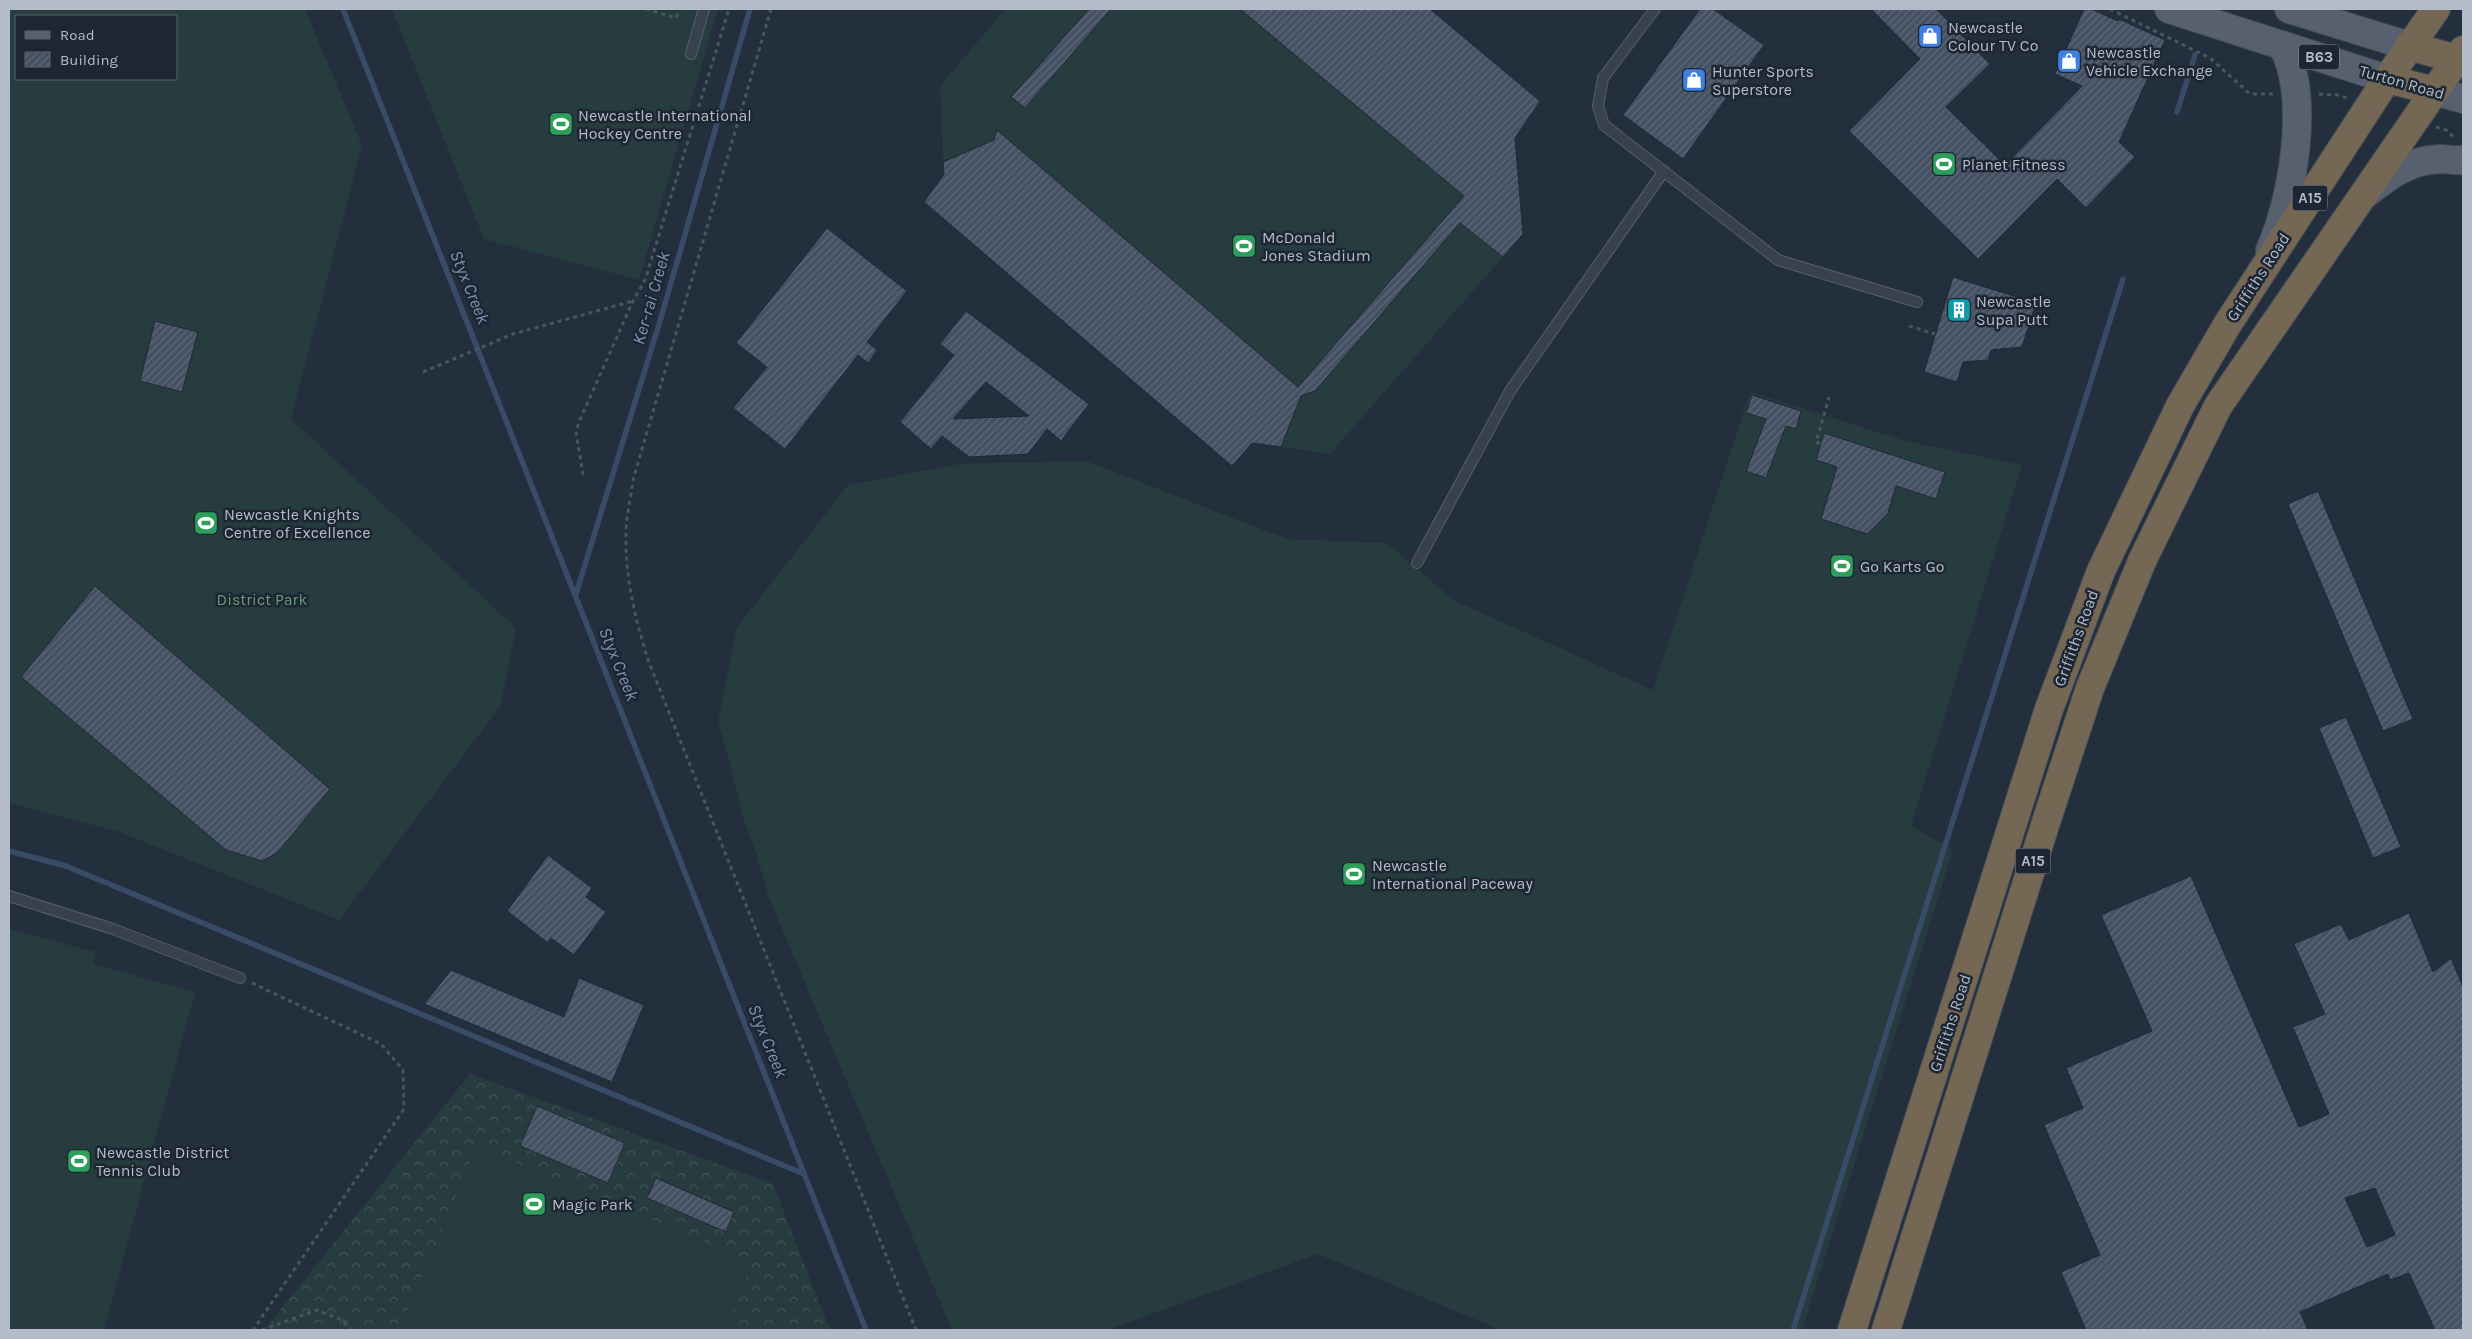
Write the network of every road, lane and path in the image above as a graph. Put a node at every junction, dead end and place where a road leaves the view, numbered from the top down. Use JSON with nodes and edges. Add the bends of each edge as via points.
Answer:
{"nodes":[{"id":1,"x":646,"y":9,"type":"edge"},
{"id":2,"x":679,"y":9,"type":"edge"},
{"id":3,"x":704,"y":9,"type":"edge"},
{"id":4,"x":729,"y":9,"type":"edge"},
{"id":5,"x":771,"y":9,"type":"edge"},
{"id":6,"x":1655,"y":9,"type":"edge"},
{"id":7,"x":2110,"y":9,"type":"edge"},
{"id":8,"x":2169,"y":9,"type":"edge"},
{"id":9,"x":2289,"y":9,"type":"edge"},
{"id":10,"x":2436,"y":9,"type":"edge"},
{"id":11,"x":2282,"y":45,"type":"junction"},
{"id":12,"x":2410,"y":46,"type":"junction"},
{"id":13,"x":691,"y":54,"type":"dead end"},
{"id":14,"x":2461,"y":57,"type":"edge"},
{"id":15,"x":2387,"y":79,"type":"junction"},
{"id":16,"x":2435,"y":91,"type":"junction"},
{"id":17,"x":2277,"y":94,"type":"dead end"},
{"id":18,"x":2313,"y":94,"type":"dead end"},
{"id":19,"x":2348,"y":98,"type":"dead end"},
{"id":20,"x":2463,"y":99,"type":"edge"},
{"id":21,"x":2463,"y":160,"type":"edge"},
{"id":22,"x":1664,"y":171,"type":"junction"},
{"id":23,"x":2364,"y":196,"type":"junction"},
{"id":24,"x":2255,"y":281,"type":"junction"},
{"id":25,"x":634,"y":301,"type":"junction"},
{"id":26,"x":1917,"y":302,"type":"dead end"},
{"id":27,"x":1909,"y":326,"type":"dead end"},
{"id":28,"x":1935,"y":334,"type":"dead end"},
{"id":29,"x":423,"y":372,"type":"dead end"},
{"id":30,"x":1829,"y":397,"type":"dead end"},
{"id":31,"x":1820,"y":444,"type":"dead end"},
{"id":32,"x":583,"y":475,"type":"dead end"},
{"id":33,"x":1417,"y":563,"type":"dead end"},
{"id":34,"x":1994,"y":888,"type":"junction"},
{"id":35,"x":9,"y":896,"type":"edge"},
{"id":36,"x":2022,"y":897,"type":"junction"},
{"id":37,"x":240,"y":978,"type":"joint"},
{"id":38,"x":253,"y":1330,"type":"edge"},
{"id":39,"x":262,"y":1330,"type":"edge"},
{"id":40,"x":350,"y":1330,"type":"edge"},
{"id":41,"x":916,"y":1330,"type":"edge"},
{"id":42,"x":1852,"y":1330,"type":"edge"},
{"id":43,"x":1886,"y":1330,"type":"edge"}],
"edges":[{"from":1,"to":2,"type":"path","via":[[676,18]]},
{"from":3,"to":13,"type":"lane"},
{"from":4,"to":25,"type":"path","via":[[645,280]]},
{"from":5,"to":41,"type":"path","via":[[633,480],[626,533],[627,576],[648,660]]},
{"from":6,"to":22,"type":"lane","via":[[1603,78],[1598,106],[1604,125]]},
{"from":7,"to":17,"type":"path","via":[[2210,58],[2250,94]]},
{"from":8,"to":11,"type":"main road","name":"Turton Road","number":"B63"},
{"from":9,"to":12,"type":"main road","number":"B63"},
{"from":10,"to":12,"type":"highway","name":"Griffiths Road","number":"A15"},
{"from":11,"to":15,"type":"main road","name":"Turton Road","number":"B63"},
{"from":11,"to":24,"type":"main road","via":[[2291,60],[2294,74],[2294,161],[2288,195],[2272,248]]},
{"from":12,"to":14,"type":"highway","number":"B63"},
{"from":12,"to":15,"type":"highway","name":"Griffiths Road","number":"A15"},
{"from":14,"to":16,"type":"highway","name":"Griffiths Road","number":"A15"},
{"from":15,"to":16,"type":"highway","name":"Turton Road","number":"B63"},
{"from":15,"to":24,"type":"highway","name":"Griffiths Road","number":"A15"},
{"from":16,"to":20,"type":"main road","name":"Turton Road","number":"B63"},
{"from":16,"to":23,"type":"highway","name":"Griffiths Road","number":"A15"},
{"from":18,"to":19,"type":"path"},
{"from":21,"to":23,"type":"main road","via":[[2416,162],[2387,177]]},
{"from":22,"to":26,"type":"lane","via":[[1778,260]]},
{"from":22,"to":33,"type":"lane","via":[[1510,391]]},
{"from":23,"to":36,"type":"highway","name":"Griffiths Road","number":"A15","via":[[2218,406],[2186,469],[2142,561],[2090,688]]},
{"from":24,"to":34,"type":"highway","name":"Griffiths Road","number":"A15","via":[[2180,406],[2101,571],[2049,709]]},
{"from":25,"to":29,"type":"path","via":[[513,334]]},
{"from":25,"to":32,"type":"path","via":[[578,422],[576,432]]},
{"from":27,"to":28,"type":"path"},
{"from":30,"to":31,"type":"path","via":[[1816,442]]},
{"from":34,"to":36,"type":"highway"},
{"from":34,"to":42,"type":"highway","name":"Griffiths Road","number":"A15"},
{"from":35,"to":37,"type":"lane","via":[[113,928]]},
{"from":36,"to":43,"type":"highway","name":"Griffiths Road","number":"A15"},
{"from":37,"to":38,"type":"path","via":[[381,1044],[403,1070],[404,1109]]},
{"from":39,"to":40,"type":"path","via":[[317,1310],[342,1320]]}]}
